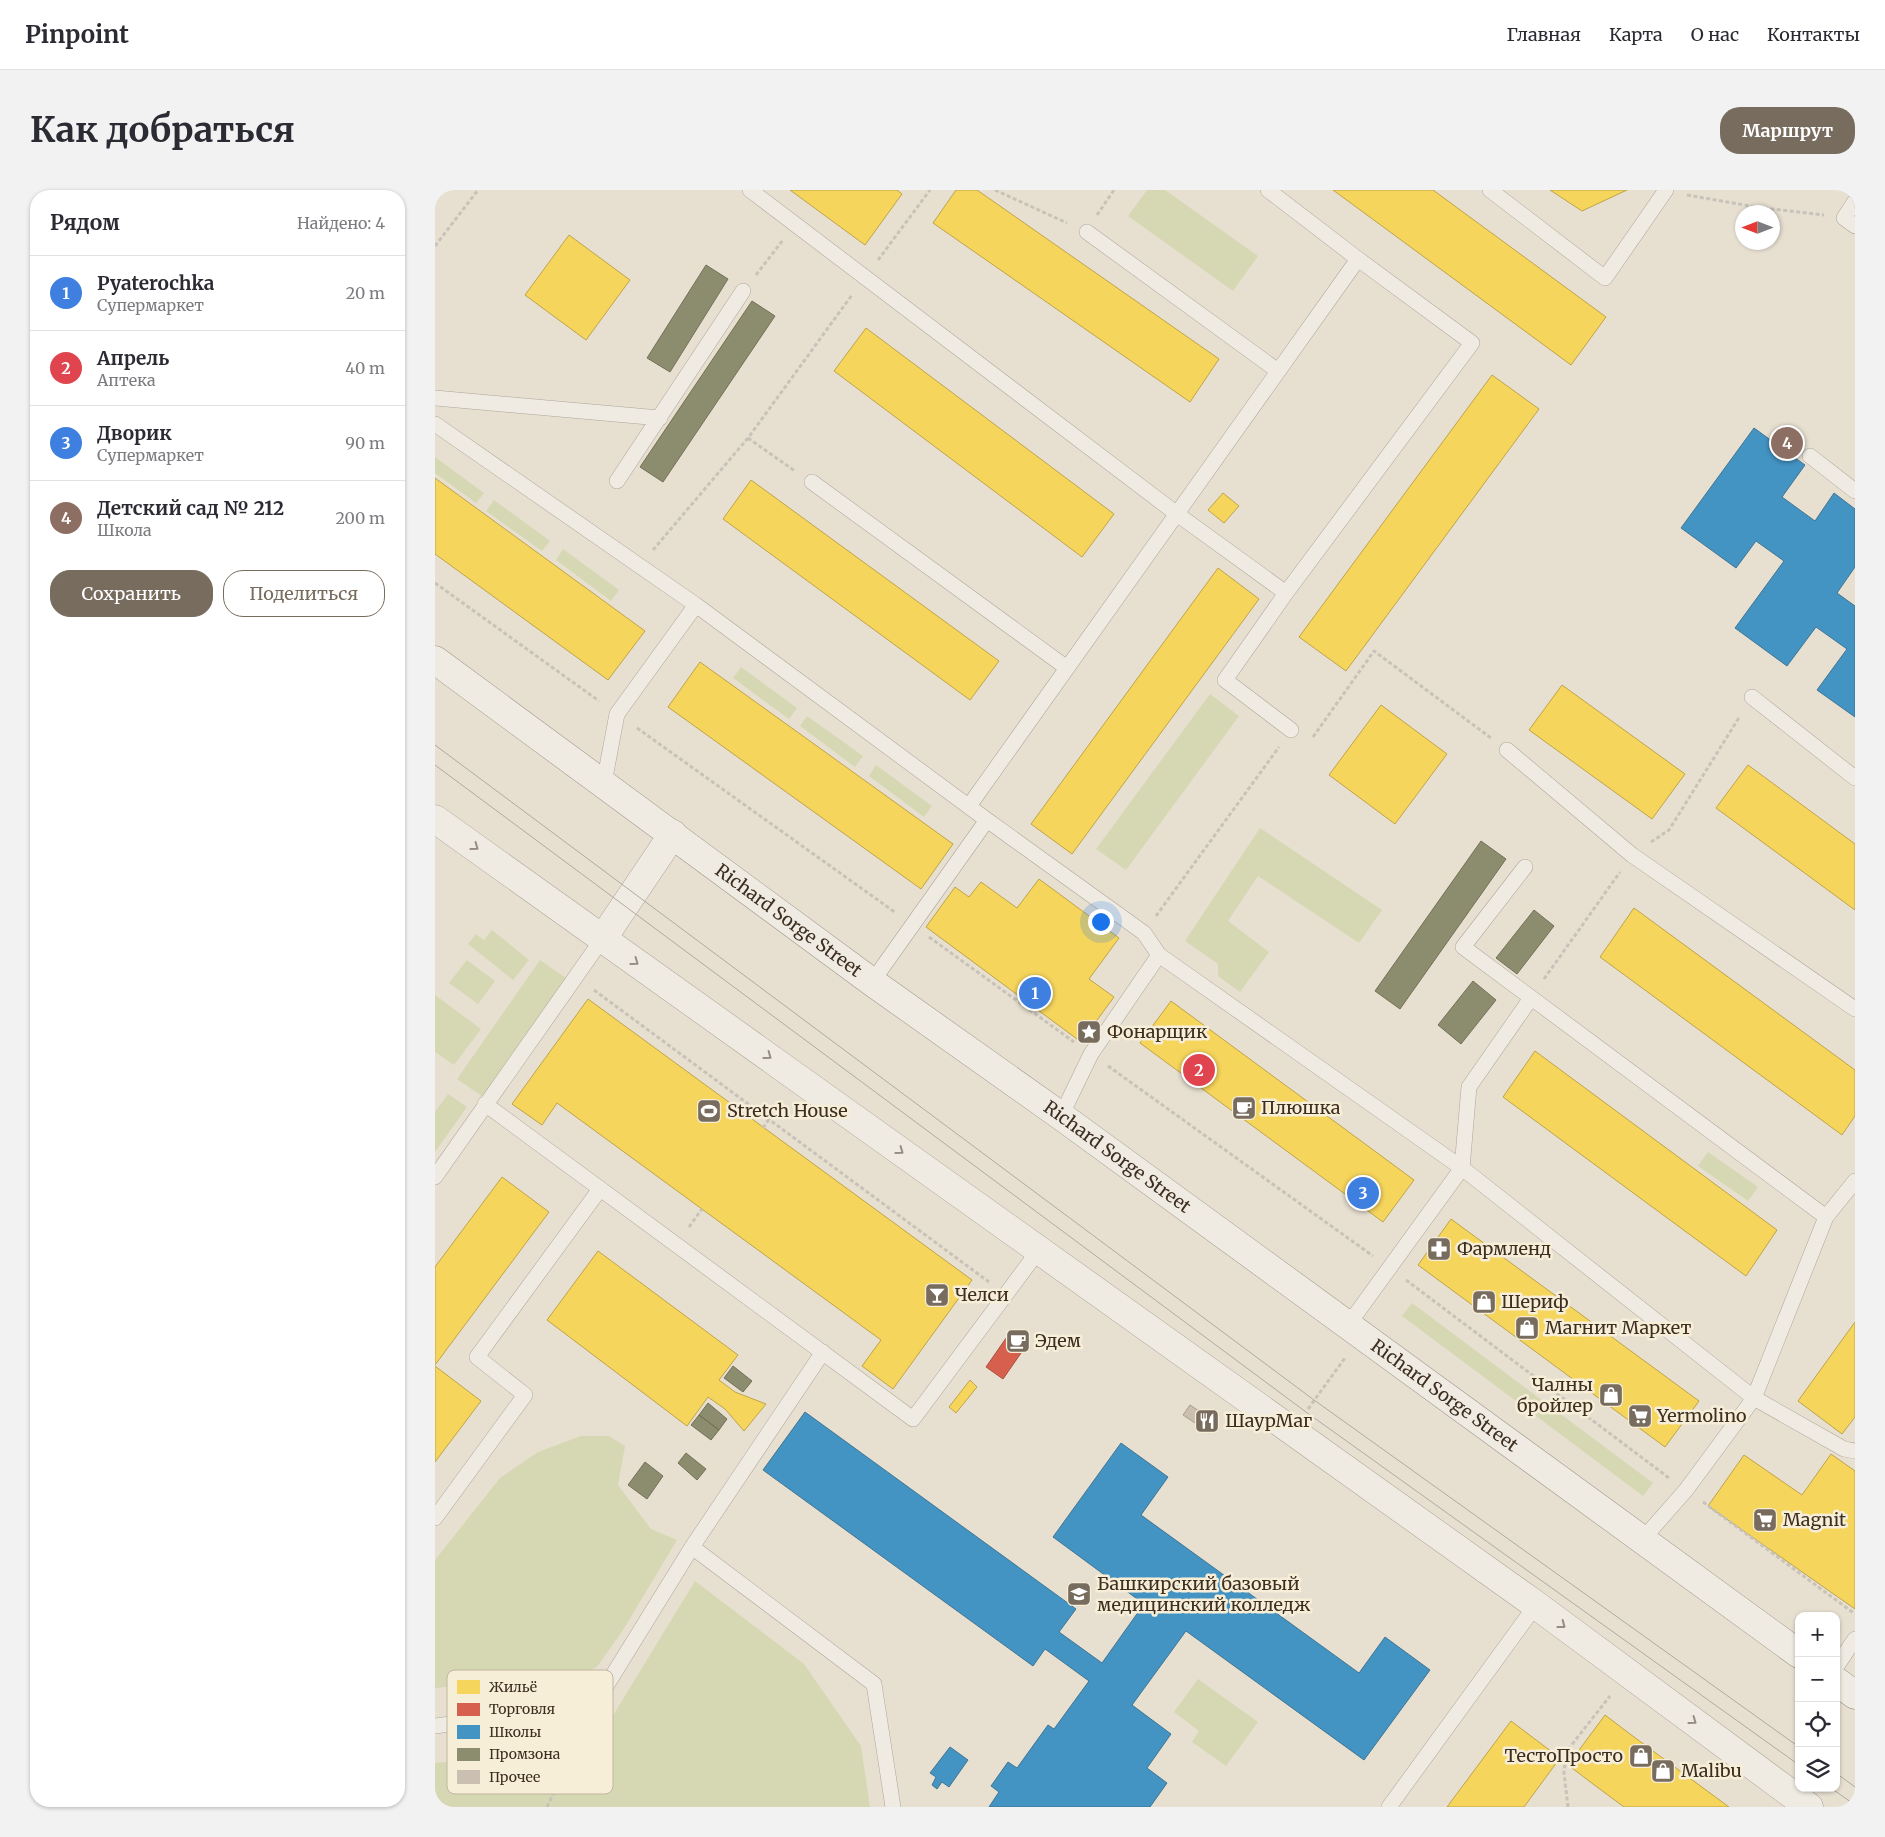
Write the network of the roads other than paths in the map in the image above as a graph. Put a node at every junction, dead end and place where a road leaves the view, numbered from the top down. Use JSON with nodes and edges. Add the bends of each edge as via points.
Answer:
{"nodes":[{"id":1,"x":750,"y":190,"type":"edge"},
{"id":2,"x":1268,"y":190,"type":"edge"},
{"id":3,"x":1490,"y":190,"type":"edge"},
{"id":4,"x":1666,"y":190,"type":"edge"},
{"id":5,"x":1855,"y":201,"type":"edge"},
{"id":6,"x":1850,"y":222,"type":"edge"},
{"id":7,"x":1087,"y":232,"type":"road end"},
{"id":8,"x":1358,"y":259,"type":"junction"},
{"id":9,"x":743,"y":292,"type":"road end"},
{"id":10,"x":1278,"y":371,"type":"junction"},
{"id":11,"x":435,"y":398,"type":"edge"},
{"id":12,"x":660,"y":418,"type":"junction"},
{"id":13,"x":435,"y":424,"type":"edge"},
{"id":14,"x":1810,"y":456,"type":"dead end"},
{"id":15,"x":617,"y":481,"type":"dead end"},
{"id":16,"x":812,"y":482,"type":"road end"},
{"id":17,"x":1855,"y":491,"type":"edge"},
{"id":18,"x":1177,"y":514,"type":"junction"},
{"id":19,"x":1286,"y":593,"type":"junction"},
{"id":20,"x":696,"y":605,"type":"junction"},
{"id":21,"x":435,"y":660,"type":"edge"},
{"id":22,"x":1067,"y":668,"type":"junction"},
{"id":23,"x":1752,"y":697,"type":"dead end"},
{"id":24,"x":1291,"y":730,"type":"road end"},
{"id":25,"x":1507,"y":750,"type":"road end"},
{"id":26,"x":1855,"y":778,"type":"edge"},
{"id":27,"x":604,"y":783,"type":"junction"},
{"id":28,"x":969,"y":806,"type":"junction"},
{"id":29,"x":435,"y":819,"type":"edge"},
{"id":30,"x":987,"y":820,"type":"junction"},
{"id":31,"x":673,"y":834,"type":"junction"},
{"id":32,"x":1525,"y":867,"type":"dead end"},
{"id":33,"x":603,"y":938,"type":"junction"},
{"id":34,"x":1159,"y":955,"type":"junction"},
{"id":35,"x":872,"y":982,"type":"junction"},
{"id":36,"x":1531,"y":998,"type":"junction"},
{"id":37,"x":1855,"y":1009,"type":"edge"},
{"id":38,"x":485,"y":1104,"type":"junction"},
{"id":39,"x":1061,"y":1116,"type":"junction"},
{"id":40,"x":1462,"y":1168,"type":"junction"},
{"id":41,"x":435,"y":1177,"type":"edge"},
{"id":42,"x":1855,"y":1181,"type":"edge"},
{"id":43,"x":600,"y":1189,"type":"junction"},
{"id":44,"x":1826,"y":1218,"type":"junction"},
{"id":45,"x":1039,"y":1250,"type":"junction"},
{"id":46,"x":1355,"y":1330,"type":"junction"},
{"id":47,"x":823,"y":1352,"type":"junction"},
{"id":48,"x":1754,"y":1398,"type":"junction"},
{"id":49,"x":1855,"y":1451,"type":"edge"},
{"id":50,"x":435,"y":1518,"type":"edge"},
{"id":51,"x":1642,"y":1540,"type":"junction"},
{"id":52,"x":692,"y":1547,"type":"junction"},
{"id":53,"x":1535,"y":1605,"type":"junction"},
{"id":54,"x":1855,"y":1639,"type":"edge"},
{"id":55,"x":1795,"y":1651,"type":"edge"},
{"id":56,"x":1840,"y":1661,"type":"edge"},
{"id":57,"x":613,"y":1675,"type":"edge"},
{"id":58,"x":1840,"y":1684,"type":"edge"},
{"id":59,"x":1855,"y":1695,"type":"edge"},
{"id":60,"x":893,"y":1807,"type":"edge"},
{"id":61,"x":1389,"y":1807,"type":"edge"},
{"id":62,"x":1809,"y":1807,"type":"edge"}],
"edges":[{"from":1,"to":18,"type":"lane"},
{"from":2,"to":8,"type":"lane"},
{"from":3,"to":4,"type":"lane","via":[[1605,278]]},
{"from":5,"to":6,"type":"lane"},
{"from":7,"to":10,"type":"lane"},
{"from":8,"to":10,"type":"lane"},
{"from":8,"to":19,"type":"lane","via":[[1472,343]]},
{"from":9,"to":12,"type":"lane"},
{"from":10,"to":18,"type":"lane"},
{"from":11,"to":12,"type":"lane"},
{"from":12,"to":15,"type":"lane"},
{"from":13,"to":20,"type":"lane"},
{"from":14,"to":17,"type":"lane"},
{"from":16,"to":22,"type":"lane"},
{"from":18,"to":19,"type":"lane"},
{"from":18,"to":22,"type":"lane"},
{"from":19,"to":24,"type":"lane","via":[[1225,680]]},
{"from":20,"to":27,"type":"lane","via":[[617,714]]},
{"from":20,"to":28,"type":"lane"},
{"from":21,"to":27,"type":"street","name":"Richard Sorge Street"},
{"from":22,"to":28,"type":"lane"},
{"from":23,"to":26,"type":"lane"},
{"from":25,"to":37,"type":"lane","via":[[1632,855]]},
{"from":27,"to":31,"type":"street","name":"Richard Sorge Street"},
{"from":28,"to":30,"type":"lane"},
{"from":29,"to":33,"type":"street","one_way":true},
{"from":30,"to":34,"type":"lane","via":[[1144,932]]},
{"from":30,"to":35,"type":"lane"},
{"from":31,"to":33,"type":"street"},
{"from":31,"to":35,"type":"street","name":"Richard Sorge Street"},
{"from":32,"to":36,"type":"lane","via":[[1463,948]]},
{"from":33,"to":38,"type":"lane"},
{"from":33,"to":45,"type":"street","one_way":true},
{"from":34,"to":39,"type":"lane","via":[[1091,1054]]},
{"from":34,"to":40,"type":"lane"},
{"from":35,"to":39,"type":"street","name":"Richard Sorge Street"},
{"from":36,"to":40,"type":"lane","via":[[1469,1087]]},
{"from":36,"to":44,"type":"lane"},
{"from":38,"to":41,"type":"lane"},
{"from":38,"to":43,"type":"lane"},
{"from":39,"to":46,"type":"street","name":"Richard Sorge Street"},
{"from":40,"to":46,"type":"lane","via":[[1390,1268]]},
{"from":40,"to":48,"type":"lane"},
{"from":42,"to":44,"type":"lane"},
{"from":43,"to":47,"type":"lane"},
{"from":43,"to":50,"type":"lane","via":[[477,1357],[525,1395]]},
{"from":44,"to":48,"type":"lane"},
{"from":45,"to":47,"type":"lane","via":[[913,1419]]},
{"from":45,"to":53,"type":"street"},
{"from":46,"to":51,"type":"street","name":"Richard Sorge Street"},
{"from":47,"to":52,"type":"lane"},
{"from":48,"to":49,"type":"lane","via":[[1844,1449]]},
{"from":48,"to":51,"type":"lane","via":[[1686,1490]]},
{"from":51,"to":55,"type":"street","name":"Richard Sorge Street"},
{"from":52,"to":57,"type":"lane"},
{"from":52,"to":60,"type":"lane","via":[[874,1684]]},
{"from":53,"to":61,"type":"lane"},
{"from":53,"to":62,"type":"street","one_way":true},
{"from":54,"to":56,"type":"lane"},
{"from":58,"to":59,"type":"street"}]}
